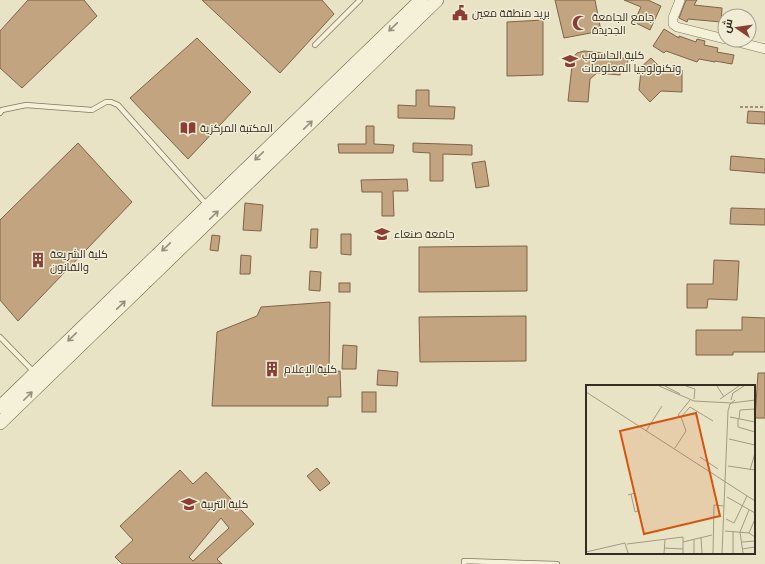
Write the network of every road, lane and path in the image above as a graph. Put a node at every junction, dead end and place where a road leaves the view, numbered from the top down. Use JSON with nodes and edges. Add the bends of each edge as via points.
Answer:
{"nodes":[{"id":1,"x":360,"y":0,"type":"edge"},
{"id":2,"x":437,"y":0,"type":"edge"},
{"id":3,"x":680,"y":0,"type":"edge"},
{"id":4,"x":418,"y":4,"type":"edge"},
{"id":5,"x":717,"y":37,"type":"edge"},
{"id":6,"x":315,"y":45,"type":"dead end"},
{"id":7,"x":765,"y":106,"type":"edge"},
{"id":8,"x":740,"y":108,"type":"dead end"},
{"id":9,"x":1,"y":111,"type":"edge"},
{"id":10,"x":208,"y":206,"type":"junction"},
{"id":11,"x":0,"y":337,"type":"edge"},
{"id":12,"x":38,"y":377,"type":"junction"},
{"id":13,"x":0,"y":407,"type":"edge"},
{"id":14,"x":0,"y":423,"type":"edge"},
{"id":15,"x":464,"y":564,"type":"edge"},
{"id":16,"x":557,"y":564,"type":"edge"}],
"edges":[{"from":1,"to":6,"type":"lane"},
{"from":2,"to":4,"type":"street"},
{"from":3,"to":5,"type":"street","via":[[673,24]]},
{"from":4,"to":10,"type":"street","one_way":true},
{"from":12,"to":4,"type":"street","one_way":true},
{"from":7,"to":8,"type":"path"},
{"from":9,"to":10,"type":"lane","via":[[26,105],[92,110],[111,102],[118,106]]},
{"from":10,"to":12,"type":"street","one_way":true},
{"from":11,"to":12,"type":"lane"},
{"from":12,"to":13,"type":"street"},
{"from":14,"to":12,"type":"street","one_way":true},
{"from":15,"to":16,"type":"lane","via":[[464,561]]}]}
